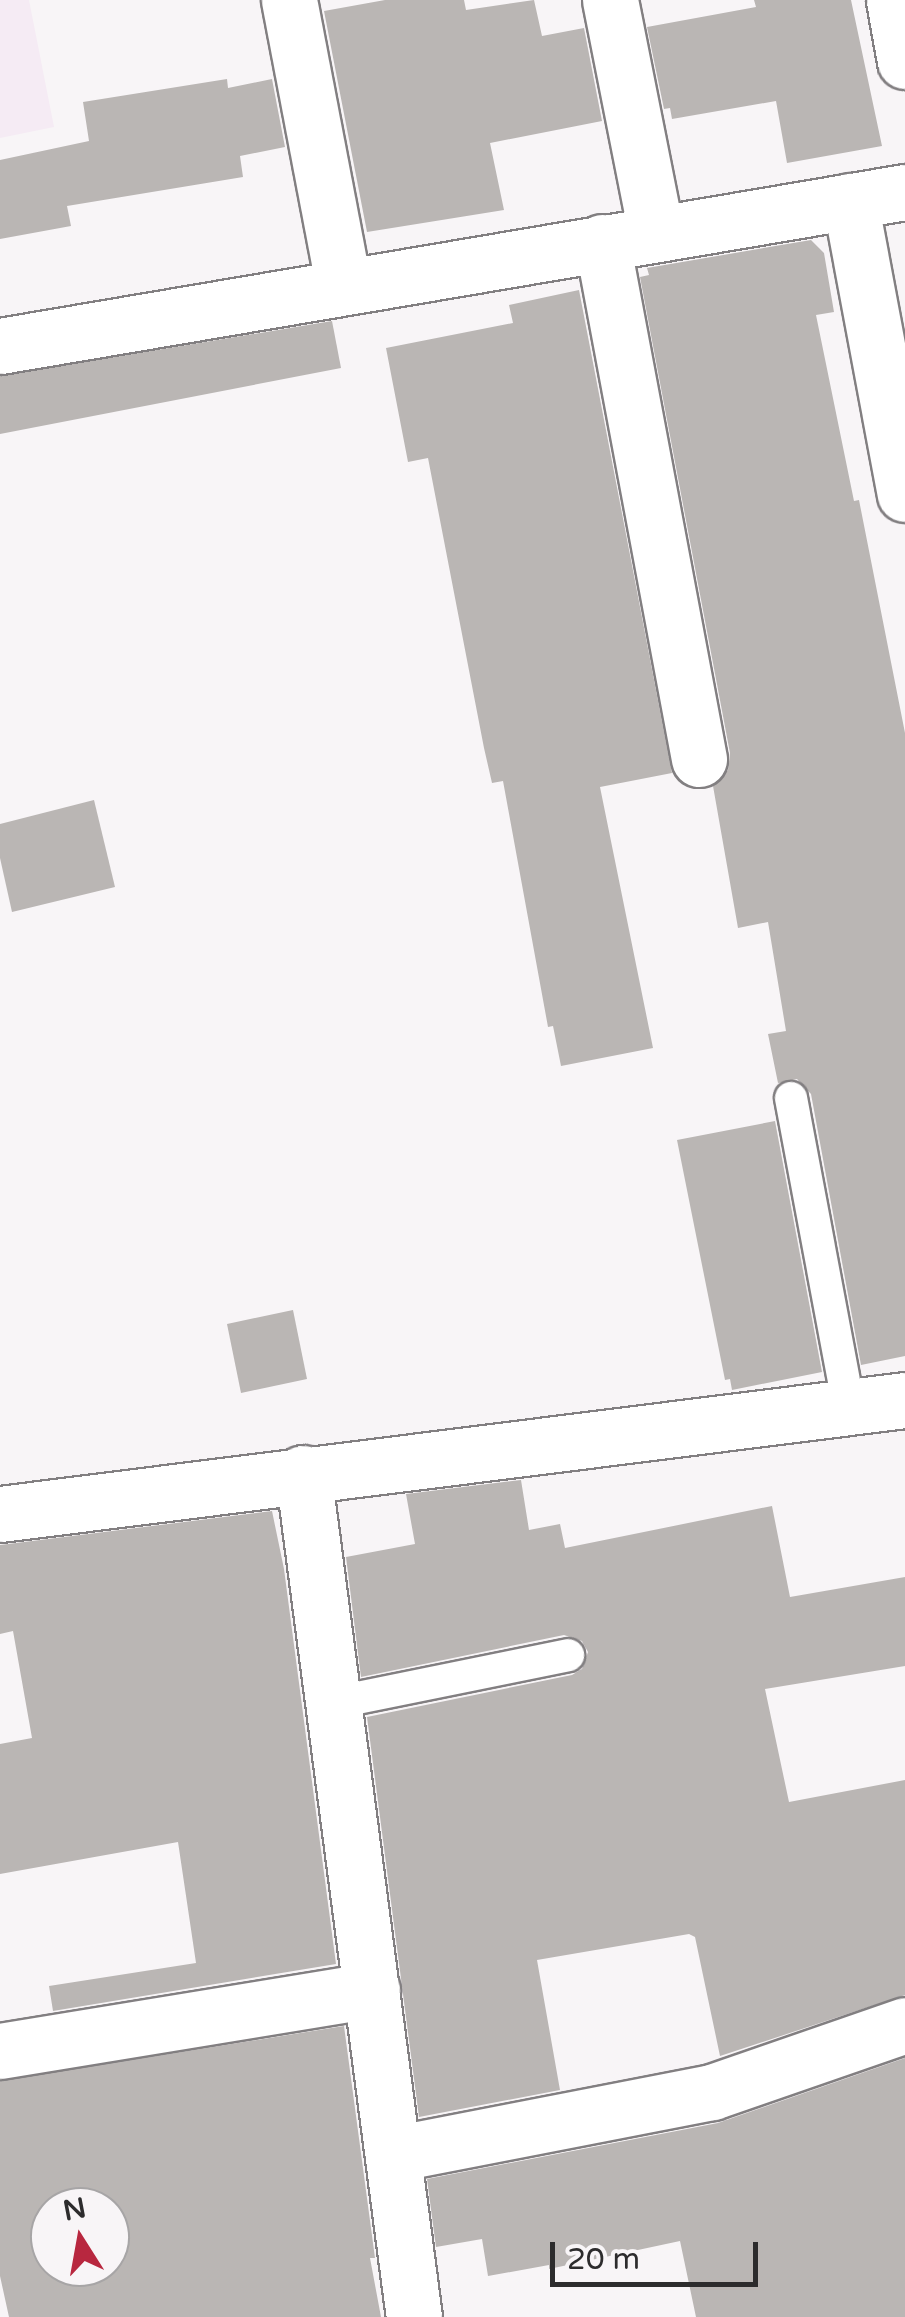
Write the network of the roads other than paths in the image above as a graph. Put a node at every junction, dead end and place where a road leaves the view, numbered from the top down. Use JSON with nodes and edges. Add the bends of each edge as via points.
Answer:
{"nodes":[{"id":1,"x":289,"y":0,"type":"edge"},
{"id":2,"x":610,"y":0,"type":"edge"},
{"id":3,"x":894,"y":0,"type":"edge"},
{"id":4,"x":905,"y":61,"type":"edge"},
{"id":5,"x":905,"y":192,"type":"edge"},
{"id":6,"x":850,"y":201,"type":"junction"},
{"id":7,"x":656,"y":232,"type":"junction"},
{"id":8,"x":602,"y":242,"type":"junction"},
{"id":9,"x":344,"y":287,"type":"junction"},
{"id":10,"x":0,"y":346,"type":"edge"},
{"id":11,"x":905,"y":494,"type":"edge"},
{"id":12,"x":700,"y":759,"type":"dead end"},
{"id":13,"x":792,"y":1098,"type":"dead end"},
{"id":14,"x":905,"y":1400,"type":"edge"},
{"id":15,"x":850,"y":1407,"type":"junction"},
{"id":16,"x":303,"y":1473,"type":"junction"},
{"id":17,"x":0,"y":1514,"type":"edge"},
{"id":18,"x":568,"y":1655,"type":"dead end"},
{"id":19,"x":334,"y":1703,"type":"junction"},
{"id":20,"x":372,"y":1990,"type":"junction"},
{"id":21,"x":905,"y":2025,"type":"edge"},
{"id":22,"x":0,"y":2051,"type":"edge"},
{"id":23,"x":393,"y":2154,"type":"junction"},
{"id":24,"x":414,"y":2317,"type":"edge"}],
"edges":[{"from":1,"to":9,"type":"street"},
{"from":2,"to":7,"type":"street"},
{"from":3,"to":4,"type":"street"},
{"from":5,"to":6,"type":"street"},
{"from":6,"to":7,"type":"street"},
{"from":6,"to":11,"type":"street"},
{"from":7,"to":8,"type":"street"},
{"from":8,"to":9,"type":"street"},
{"from":8,"to":12,"type":"street"},
{"from":9,"to":10,"type":"street"},
{"from":13,"to":15,"type":"lane"},
{"from":14,"to":15,"type":"street"},
{"from":15,"to":16,"type":"street"},
{"from":16,"to":17,"type":"street"},
{"from":16,"to":19,"type":"street"},
{"from":18,"to":19,"type":"lane"},
{"from":19,"to":20,"type":"street"},
{"from":20,"to":22,"type":"street"},
{"from":20,"to":23,"type":"street"},
{"from":21,"to":23,"type":"street","via":[[712,2092]]},
{"from":23,"to":24,"type":"street"}]}
